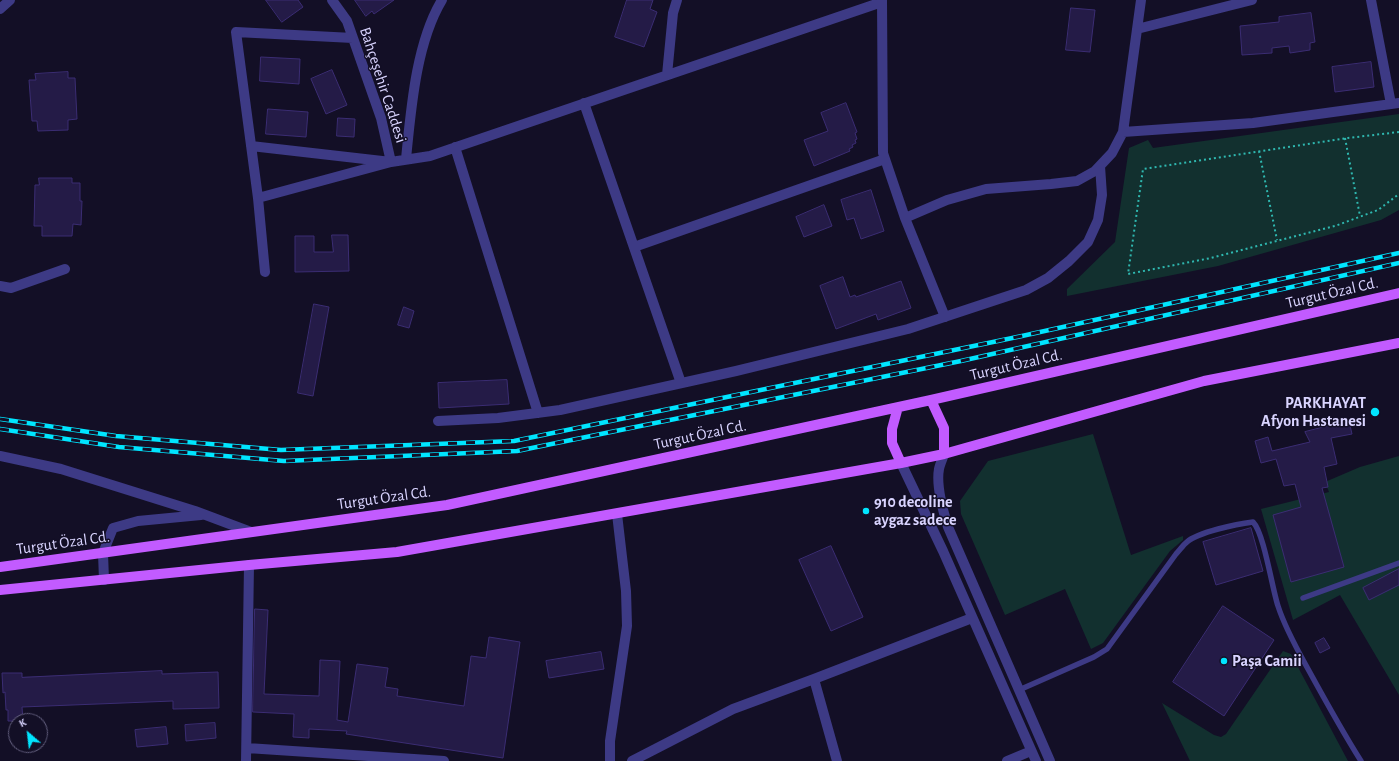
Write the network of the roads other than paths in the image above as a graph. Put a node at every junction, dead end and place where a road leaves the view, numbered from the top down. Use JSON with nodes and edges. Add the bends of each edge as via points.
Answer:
{"nodes":[{"id":1,"x":10,"y":0,"type":"edge"},
{"id":2,"x":332,"y":0,"type":"edge"},
{"id":3,"x":442,"y":0,"type":"edge"},
{"id":4,"x":677,"y":0,"type":"edge"},
{"id":5,"x":1141,"y":0,"type":"edge"},
{"id":6,"x":1252,"y":0,"type":"edge"},
{"id":7,"x":1371,"y":0,"type":"edge"},
{"id":8,"x":882,"y":1,"type":"edge"},
{"id":9,"x":0,"y":9,"type":"edge"},
{"id":10,"x":1137,"y":29,"type":"junction"},
{"id":11,"x":353,"y":38,"type":"junction"},
{"id":12,"x":666,"y":75,"type":"junction"},
{"id":13,"x":1395,"y":103,"type":"edge"},
{"id":14,"x":584,"y":104,"type":"junction"},
{"id":15,"x":1123,"y":132,"type":"junction"},
{"id":16,"x":251,"y":146,"type":"junction"},
{"id":17,"x":455,"y":147,"type":"junction"},
{"id":18,"x":406,"y":159,"type":"junction"},
{"id":19,"x":885,"y":159,"type":"junction"},
{"id":20,"x":391,"y":162,"type":"junction"},
{"id":21,"x":1100,"y":166,"type":"junction"},
{"id":22,"x":258,"y":198,"type":"junction"},
{"id":23,"x":905,"y":218,"type":"junction"},
{"id":24,"x":634,"y":247,"type":"junction"},
{"id":25,"x":65,"y":269,"type":"dead end"},
{"id":26,"x":265,"y":272,"type":"dead end"},
{"id":27,"x":0,"y":286,"type":"edge"},
{"id":28,"x":1399,"y":292,"type":"edge"},
{"id":29,"x":945,"y":317,"type":"junction"},
{"id":30,"x":1399,"y":343,"type":"edge"},
{"id":31,"x":681,"y":383,"type":"junction"},
{"id":32,"x":931,"y":400,"type":"junction"},
{"id":33,"x":898,"y":407,"type":"junction"},
{"id":34,"x":538,"y":413,"type":"junction"},
{"id":35,"x":438,"y":421,"type":"dead end"},
{"id":36,"x":944,"y":454,"type":"junction"},
{"id":37,"x":0,"y":456,"type":"edge"},
{"id":38,"x":901,"y":463,"type":"junction"},
{"id":39,"x":205,"y":514,"type":"junction"},
{"id":40,"x":617,"y":514,"type":"junction"},
{"id":41,"x":251,"y":532,"type":"junction"},
{"id":42,"x":103,"y":553,"type":"junction"},
{"id":43,"x":1399,"y":563,"type":"edge"},
{"id":44,"x":249,"y":565,"type":"junction"},
{"id":45,"x":0,"y":567,"type":"edge"},
{"id":46,"x":104,"y":580,"type":"junction"},
{"id":47,"x":0,"y":590,"type":"edge"},
{"id":48,"x":1303,"y":598,"type":"dead end"},
{"id":49,"x":972,"y":618,"type":"junction"},
{"id":50,"x":814,"y":679,"type":"junction"},
{"id":51,"x":1019,"y":690,"type":"junction"},
{"id":52,"x":247,"y":748,"type":"junction"},
{"id":53,"x":1031,"y":751,"type":"junction"},
{"id":54,"x":246,"y":761,"type":"edge"},
{"id":55,"x":444,"y":761,"type":"edge"},
{"id":56,"x":610,"y":761,"type":"edge"},
{"id":57,"x":632,"y":761,"type":"edge"},
{"id":58,"x":837,"y":761,"type":"edge"},
{"id":59,"x":1007,"y":761,"type":"edge"},
{"id":60,"x":1036,"y":761,"type":"edge"},
{"id":61,"x":1050,"y":761,"type":"edge"},
{"id":62,"x":1361,"y":761,"type":"edge"}],
"edges":[{"from":1,"to":9,"type":"street"},
{"from":2,"to":11,"type":"street","name":"Bahçeşehir Caddesi","via":[[347,21]]},
{"from":3,"to":18,"type":"street","via":[[434,13],[425,42],[413,95]]},
{"from":4,"to":12,"type":"street","via":[[673,12]]},
{"from":5,"to":10,"type":"street"},
{"from":6,"to":10,"type":"street"},
{"from":7,"to":13,"type":"street"},
{"from":8,"to":12,"type":"street"},
{"from":8,"to":19,"type":"street"},
{"from":10,"to":15,"type":"street"},
{"from":11,"to":16,"type":"street","via":[[236,32]]},
{"from":11,"to":20,"type":"street","name":"Bahçeşehir Caddesi","via":[[381,118]]},
{"from":12,"to":14,"type":"street"},
{"from":13,"to":15,"type":"street","via":[[1253,123]]},
{"from":14,"to":17,"type":"street"},
{"from":14,"to":24,"type":"street"},
{"from":15,"to":21,"type":"street","via":[[1112,153]]},
{"from":16,"to":20,"type":"street","name":"Bahçeşehir Caddesi"},
{"from":16,"to":22,"type":"street"},
{"from":17,"to":18,"type":"street","via":[[430,156]]},
{"from":17,"to":34,"type":"street"},
{"from":18,"to":20,"type":"street"},
{"from":19,"to":23,"type":"street"},
{"from":19,"to":24,"type":"street"},
{"from":20,"to":22,"type":"street"},
{"from":21,"to":23,"type":"street","via":[[1077,181],[986,189],[947,200]]},
{"from":21,"to":29,"type":"street","via":[[1102,195],[1098,220],[1088,242],[1069,261],[1048,278],[1026,290]]},
{"from":22,"to":26,"type":"street"},
{"from":23,"to":29,"type":"street"},
{"from":24,"to":31,"type":"street"},
{"from":25,"to":27,"type":"street","via":[[11,288]]},
{"from":28,"to":32,"type":"main road","name":"Turgut Özal Cd."},
{"from":29,"to":31,"type":"street","via":[[908,329]]},
{"from":30,"to":36,"type":"main road","via":[[1204,381]]},
{"from":31,"to":34,"type":"street"},
{"from":32,"to":33,"type":"main road","name":"Turgut Özal Cd."},
{"from":32,"to":36,"type":"main road","via":[[944,428]]},
{"from":33,"to":38,"type":"main road","via":[[892,429],[892,443]]},
{"from":33,"to":41,"type":"main road","name":"Turgut Özal Cd.","via":[[447,505]]},
{"from":34,"to":35,"type":"street"},
{"from":36,"to":38,"type":"main road"},
{"from":36,"to":51,"type":"street","via":[[939,469],[942,509]]},
{"from":37,"to":39,"type":"street","via":[[60,469]]},
{"from":38,"to":40,"type":"main road"},
{"from":38,"to":49,"type":"street"},
{"from":39,"to":41,"type":"street"},
{"from":39,"to":42,"type":"street","via":[[138,521],[113,528]]},
{"from":40,"to":44,"type":"main road","via":[[397,552]]},
{"from":40,"to":56,"type":"street","via":[[626,590],[627,626],[610,741]]},
{"from":41,"to":42,"type":"main road","name":"Turgut Özal Cd."},
{"from":42,"to":45,"type":"main road","name":"Turgut Özal Cd."},
{"from":42,"to":46,"type":"street"},
{"from":43,"to":48,"type":"lane"},
{"from":44,"to":46,"type":"main road"},
{"from":44,"to":52,"type":"street"},
{"from":46,"to":47,"type":"main road"},
{"from":49,"to":50,"type":"street"},
{"from":49,"to":53,"type":"street"},
{"from":50,"to":57,"type":"street","via":[[733,709]]},
{"from":50,"to":58,"type":"street"},
{"from":51,"to":61,"type":"street"},
{"from":51,"to":62,"type":"lane","via":[[1107,649],[1187,542],[1199,535],[1253,522],[1261,540],[1278,606],[1293,641],[1330,711]]},
{"from":52,"to":54,"type":"street"},
{"from":52,"to":55,"type":"street"},
{"from":53,"to":59,"type":"street"},
{"from":53,"to":60,"type":"street"}]}
